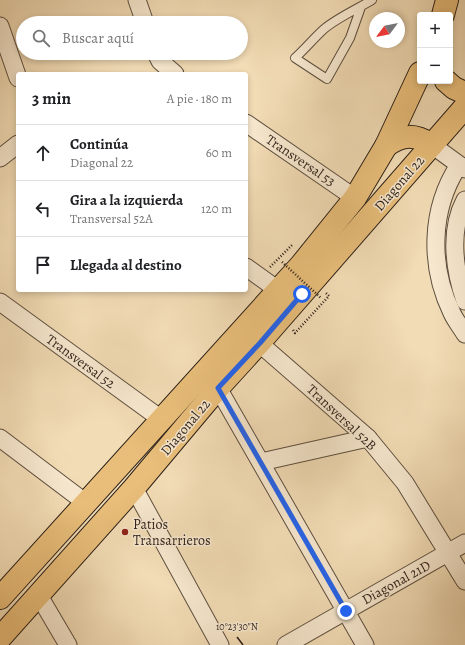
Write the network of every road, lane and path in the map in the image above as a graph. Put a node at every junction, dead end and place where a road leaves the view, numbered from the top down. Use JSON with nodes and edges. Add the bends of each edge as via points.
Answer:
{"nodes":[{"id":1,"x":372,"y":0,"type":"edge"},
{"id":2,"x":447,"y":0,"type":"edge"},
{"id":3,"x":139,"y":1,"type":"edge"},
{"id":4,"x":360,"y":7,"type":"junction"},
{"id":5,"x":444,"y":12,"type":"edge"},
{"id":6,"x":143,"y":16,"type":"edge"},
{"id":7,"x":0,"y":26,"type":"edge"},
{"id":8,"x":160,"y":60,"type":"edge"},
{"id":9,"x":16,"y":72,"type":"edge"},
{"id":10,"x":173,"y":72,"type":"edge"},
{"id":11,"x":417,"y":79,"type":"edge"},
{"id":12,"x":449,"y":84,"type":"edge"},
{"id":13,"x":465,"y":93,"type":"edge"},
{"id":14,"x":465,"y":107,"type":"edge"},
{"id":15,"x":248,"y":124,"type":"edge"},
{"id":16,"x":432,"y":145,"type":"junction"},
{"id":17,"x":16,"y":146,"type":"edge"},
{"id":18,"x":386,"y":146,"type":"junction"},
{"id":19,"x":0,"y":158,"type":"edge"},
{"id":20,"x":462,"y":167,"type":"edge"},
{"id":21,"x":355,"y":198,"type":"junction"},
{"id":22,"x":465,"y":200,"type":"edge"},
{"id":23,"x":282,"y":262,"type":"dead end"},
{"id":24,"x":248,"y":268,"type":"edge"},
{"id":25,"x":278,"y":290,"type":"junction"},
{"id":26,"x":321,"y":298,"type":"dead end"},
{"id":27,"x":465,"y":301,"type":"edge"},
{"id":28,"x":0,"y":302,"type":"edge"},
{"id":29,"x":465,"y":334,"type":"edge"},
{"id":30,"x":260,"y":343,"type":"junction"},
{"id":31,"x":218,"y":388,"type":"junction"},
{"id":32,"x":161,"y":419,"type":"junction"},
{"id":33,"x":0,"y":438,"type":"edge"},
{"id":34,"x":368,"y":438,"type":"junction"},
{"id":35,"x":261,"y":462,"type":"junction"},
{"id":36,"x":134,"y":488,"type":"junction"},
{"id":37,"x":86,"y":503,"type":"junction"},
{"id":38,"x":465,"y":543,"type":"edge"},
{"id":39,"x":448,"y":553,"type":"junction"},
{"id":40,"x":465,"y":581,"type":"edge"},
{"id":41,"x":38,"y":594,"type":"junction"},
{"id":42,"x":0,"y":598,"type":"edge"},
{"id":43,"x":346,"y":611,"type":"junction"},
{"id":44,"x":0,"y":638,"type":"edge"},
{"id":45,"x":68,"y":645,"type":"edge"},
{"id":46,"x":220,"y":645,"type":"edge"},
{"id":47,"x":286,"y":645,"type":"edge"},
{"id":48,"x":365,"y":645,"type":"edge"}],
"edges":[{"from":1,"to":4,"type":"lane"},
{"from":2,"to":5,"type":"main road"},
{"from":3,"to":6,"type":"street"},
{"from":4,"to":4,"type":"lane","via":[[325,28],[295,58],[327,79],[350,38]]},
{"from":7,"to":9,"type":"street"},
{"from":8,"to":10,"type":"street"},
{"from":11,"to":18,"type":"main road","name":"Diagonal 22"},
{"from":12,"to":13,"type":"main road"},
{"from":14,"to":16,"type":"main road","name":"Diagonal 22"},
{"from":15,"to":21,"type":"street","name":"Transversal 53"},
{"from":16,"to":18,"type":"main road","via":[[414,137],[404,137]]},
{"from":16,"to":20,"type":"street"},
{"from":16,"to":30,"type":"main road","name":"Diagonal 22"},
{"from":17,"to":19,"type":"street"},
{"from":18,"to":21,"type":"main road","name":"Diagonal 22"},
{"from":20,"to":29,"type":"street","via":[[446,187],[441,201],[435,250],[443,291],[452,313]]},
{"from":21,"to":25,"type":"main road","name":"Diagonal 22"},
{"from":22,"to":27,"type":"street","via":[[456,228],[455,262],[458,282]]},
{"from":23,"to":26,"type":"path","bridge":true},
{"from":24,"to":25,"type":"street"},
{"from":25,"to":32,"type":"main road","name":"Diagonal 22"},
{"from":28,"to":32,"type":"street","name":"Transversal 52"},
{"from":30,"to":31,"type":"main road","name":"Diagonal 22"},
{"from":30,"to":34,"type":"street","name":"Transversal 52B"},
{"from":31,"to":35,"type":"street"},
{"from":31,"to":36,"type":"main road","name":"Diagonal 22"},
{"from":32,"to":37,"type":"main road","name":"Diagonal 22"},
{"from":33,"to":37,"type":"street"},
{"from":34,"to":35,"type":"street"},
{"from":34,"to":39,"type":"street","name":"Transversal 52B","via":[[405,483]]},
{"from":35,"to":43,"type":"street"},
{"from":36,"to":41,"type":"main road","name":"Diagonal 22"},
{"from":36,"to":46,"type":"street"},
{"from":37,"to":42,"type":"main road","name":"Diagonal 22"},
{"from":38,"to":39,"type":"street","name":"Diagonal 21D"},
{"from":39,"to":40,"type":"street","name":"Transversal 52B"},
{"from":39,"to":43,"type":"street","name":"Diagonal 21D"},
{"from":41,"to":44,"type":"main road","name":"Diagonal 22"},
{"from":41,"to":45,"type":"street"},
{"from":43,"to":47,"type":"street","name":"Diagonal 21D"},
{"from":43,"to":48,"type":"street"}]}
